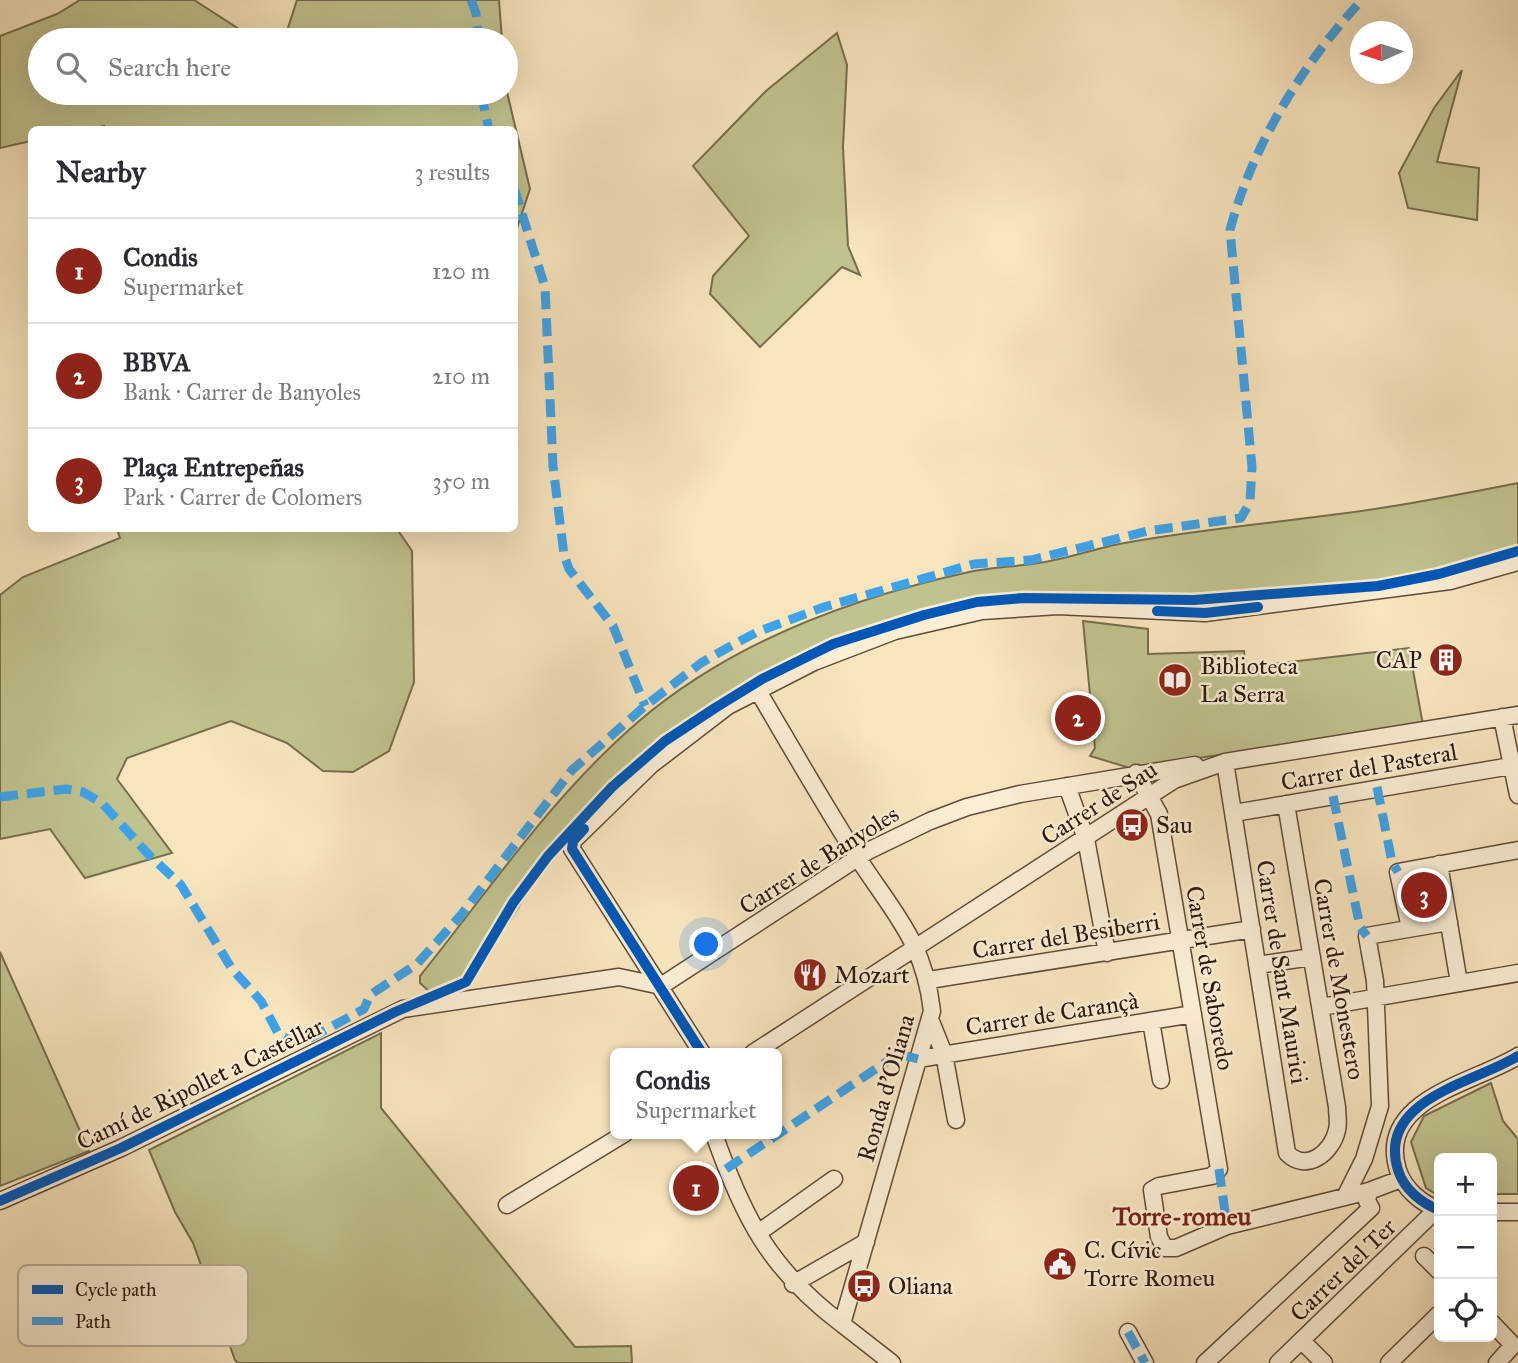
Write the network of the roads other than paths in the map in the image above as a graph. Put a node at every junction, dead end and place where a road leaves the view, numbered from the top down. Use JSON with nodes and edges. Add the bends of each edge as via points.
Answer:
{"nodes":[{"id":1,"x":1518,"y":562,"type":"edge"},
{"id":2,"x":758,"y":691,"type":"junction"},
{"id":3,"x":1510,"y":716,"type":"edge"},
{"id":4,"x":1225,"y":762,"type":"junction"},
{"id":5,"x":1511,"y":766,"type":"junction"},
{"id":6,"x":1136,"y":773,"type":"junction"},
{"id":7,"x":1067,"y":786,"type":"junction"},
{"id":8,"x":1518,"y":795,"type":"edge"},
{"id":9,"x":1148,"y":797,"type":"junction"},
{"id":10,"x":1286,"y":804,"type":"junction"},
{"id":11,"x":1234,"y":813,"type":"junction"},
{"id":12,"x":1086,"y":839,"type":"junction"},
{"id":13,"x":1518,"y":850,"type":"edge"},
{"id":14,"x":858,"y":858,"type":"junction"},
{"id":15,"x":1439,"y":864,"type":"junction"},
{"id":16,"x":1449,"y":922,"type":"junction"},
{"id":17,"x":1410,"y":928,"type":"junction"},
{"id":18,"x":1252,"y":929,"type":"junction"},
{"id":19,"x":1182,"y":942,"type":"junction"},
{"id":20,"x":917,"y":946,"type":"junction"},
{"id":21,"x":1107,"y":953,"type":"junction"},
{"id":22,"x":1312,"y":957,"type":"junction"},
{"id":23,"x":1257,"y":965,"type":"junction"},
{"id":24,"x":1518,"y":973,"type":"edge"},
{"id":25,"x":929,"y":980,"type":"junction"},
{"id":26,"x":1459,"y":983,"type":"junction"},
{"id":27,"x":661,"y":986,"type":"junction"},
{"id":28,"x":1375,"y":996,"type":"junction"},
{"id":29,"x":1321,"y":1007,"type":"junction"},
{"id":30,"x":1193,"y":1014,"type":"junction"},
{"id":31,"x":930,"y":1019,"type":"junction"},
{"id":32,"x":1151,"y":1021,"type":"junction"},
{"id":33,"x":699,"y":1048,"type":"edge"},
{"id":34,"x":761,"y":1048,"type":"edge"},
{"id":35,"x":944,"y":1054,"type":"junction"},
{"id":36,"x":1518,"y":1056,"type":"edge"},
{"id":37,"x":918,"y":1059,"type":"junction"},
{"id":38,"x":1161,"y":1080,"type":"dead end"},
{"id":39,"x":956,"y":1120,"type":"dead end"},
{"id":40,"x":616,"y":1139,"type":"edge"},
{"id":41,"x":716,"y":1139,"type":"edge"},
{"id":42,"x":1318,"y":1157,"type":"joint"},
{"id":43,"x":834,"y":1179,"type":"dead end"},
{"id":44,"x":1403,"y":1182,"type":"junction"},
{"id":45,"x":1345,"y":1197,"type":"junction"},
{"id":46,"x":1370,"y":1199,"type":"junction"},
{"id":47,"x":0,"y":1201,"type":"edge"},
{"id":48,"x":507,"y":1205,"type":"dead end"},
{"id":49,"x":1434,"y":1208,"type":"edge"},
{"id":50,"x":1497,"y":1212,"type":"edge"},
{"id":51,"x":1518,"y":1212,"type":"edge"},
{"id":52,"x":1434,"y":1214,"type":"edge"},
{"id":53,"x":758,"y":1233,"type":"junction"},
{"id":54,"x":866,"y":1242,"type":"junction"},
{"id":55,"x":1424,"y":1256,"type":"dead end"},
{"id":56,"x":1434,"y":1266,"type":"edge"},
{"id":57,"x":793,"y":1284,"type":"junction"},
{"id":58,"x":843,"y":1319,"type":"junction"},
{"id":59,"x":1434,"y":1319,"type":"edge"},
{"id":60,"x":1497,"y":1328,"type":"edge"},
{"id":61,"x":1128,"y":1332,"type":"dead end"},
{"id":62,"x":1302,"y":1340,"type":"junction"},
{"id":63,"x":1516,"y":1345,"type":"edge"},
{"id":64,"x":892,"y":1363,"type":"edge"},
{"id":65,"x":1145,"y":1363,"type":"edge"},
{"id":66,"x":1205,"y":1363,"type":"edge"},
{"id":67,"x":1278,"y":1363,"type":"edge"},
{"id":68,"x":1324,"y":1363,"type":"edge"},
{"id":69,"x":1389,"y":1363,"type":"edge"},
{"id":70,"x":1497,"y":1363,"type":"edge"}],
"edges":[{"from":1,"to":2,"type":"street","via":[[1450,581],[1205,613],[1058,606],[982,611],[895,631],[814,662]]},
{"from":2,"to":14,"type":"street","name":"Ronda d'Oliana"},
{"from":2,"to":27,"type":"street","via":[[728,706],[651,765],[573,841],[572,849]]},
{"from":3,"to":4,"type":"street","name":"Carrer de Sau"},
{"from":3,"to":5,"type":"street"},
{"from":4,"to":6,"type":"street","name":"Carrer de Banyoles"},
{"from":4,"to":9,"type":"street","name":"Carrer de Sau","via":[[1174,780]]},
{"from":4,"to":11,"type":"street","name":"Carrer de Sant Maurici"},
{"from":5,"to":8,"type":"street"},
{"from":5,"to":10,"type":"street","name":"Carrer del Pasteral"},
{"from":6,"to":7,"type":"street","name":"Carrer de Banyoles"},
{"from":6,"to":9,"type":"street"},
{"from":7,"to":12,"type":"street"},
{"from":7,"to":14,"type":"street","name":"Carrer de Banyoles","via":[[967,807],[902,833]]},
{"from":9,"to":12,"type":"street","name":"Carrer de Sau"},
{"from":9,"to":19,"type":"street","name":"Carrer de Saboredo","via":[[1159,814]]},
{"from":10,"to":11,"type":"street","name":"Carrer del Pasteral"},
{"from":10,"to":22,"type":"street","name":"Carrer de Monestero"},
{"from":11,"to":18,"type":"street","name":"Carrer de Sant Maurici"},
{"from":12,"to":20,"type":"street","name":"Carrer de Sau"},
{"from":12,"to":21,"type":"street"},
{"from":13,"to":15,"type":"street"},
{"from":14,"to":20,"type":"street","name":"Ronda d'Oliana"},
{"from":14,"to":27,"type":"street","name":"Carrer de Banyoles"},
{"from":15,"to":16,"type":"street"},
{"from":15,"to":17,"type":"street","via":[[1398,872]]},
{"from":16,"to":17,"type":"street"},
{"from":16,"to":26,"type":"street"},
{"from":17,"to":28,"type":"street","via":[[1367,936]]},
{"from":18,"to":19,"type":"street","name":"Carrer del Besiberri"},
{"from":18,"to":23,"type":"street","name":"Carrer de Sant Maurici"},
{"from":19,"to":21,"type":"street","name":"Carrer del Besiberri"},
{"from":19,"to":30,"type":"street","name":"Carrer de Saboredo"},
{"from":20,"to":25,"type":"street","name":"Ronda d'Oliana"},
{"from":20,"to":34,"type":"street","name":"Carrer de Sau"},
{"from":21,"to":25,"type":"street","name":"Carrer del Besiberri"},
{"from":22,"to":23,"type":"street"},
{"from":22,"to":29,"type":"street","name":"Carrer de Monestero"},
{"from":23,"to":42,"type":"street","name":"Carrer de Sant Maurici","via":[[1287,1153],[1296,1162]]},
{"from":24,"to":26,"type":"street"},
{"from":25,"to":31,"type":"street","name":"Ronda d'Oliana"},
{"from":26,"to":28,"type":"street"},
{"from":27,"to":33,"type":"street"},
{"from":27,"to":47,"type":"street","name":"Camí de Ripollet a Castellar","via":[[620,977],[403,1009],[121,1148]]},
{"from":28,"to":29,"type":"street"},
{"from":28,"to":45,"type":"street","via":[[1380,1106],[1364,1159]]},
{"from":29,"to":42,"type":"street","name":"Carrer de Monestero","via":[[1338,1107],[1337,1130],[1329,1148]]},
{"from":30,"to":32,"type":"street","name":"Carrer de Carançà"},
{"from":30,"to":45,"type":"street","name":"Carrer de Saboredo","via":[[1219,1170],[1212,1176],[1152,1191],[1165,1248],[1176,1248],[1227,1226]]},
{"from":31,"to":35,"type":"street"},
{"from":31,"to":37,"type":"street","name":"Ronda d'Oliana"},
{"from":32,"to":35,"type":"street","name":"Carrer de Carançà"},
{"from":32,"to":38,"type":"street"},
{"from":35,"to":37,"type":"street","name":"Carrer de Carançà"},
{"from":35,"to":39,"type":"street"},
{"from":36,"to":44,"type":"street","via":[[1428,1097],[1410,1113],[1395,1147]]},
{"from":37,"to":54,"type":"street","name":"Ronda d'Oliana"},
{"from":40,"to":48,"type":"street"},
{"from":41,"to":53,"type":"street","via":[[733,1189]]},
{"from":43,"to":53,"type":"street"},
{"from":44,"to":46,"type":"street"},
{"from":44,"to":49,"type":"street"},
{"from":45,"to":46,"type":"street"},
{"from":46,"to":66,"type":"street"},
{"from":50,"to":51,"type":"street"},
{"from":52,"to":62,"type":"street","name":"Carrer del Ter"},
{"from":53,"to":57,"type":"street"},
{"from":54,"to":57,"type":"street"},
{"from":54,"to":58,"type":"street","name":"Ronda d'Oliana"},
{"from":55,"to":56,"type":"street"},
{"from":57,"to":58,"type":"street"},
{"from":58,"to":64,"type":"street"},
{"from":59,"to":69,"type":"street"},
{"from":60,"to":63,"type":"street"},
{"from":61,"to":65,"type":"street"},
{"from":62,"to":67,"type":"street","name":"Carrer del Ter"},
{"from":62,"to":68,"type":"street"},
{"from":63,"to":70,"type":"street"}]}
